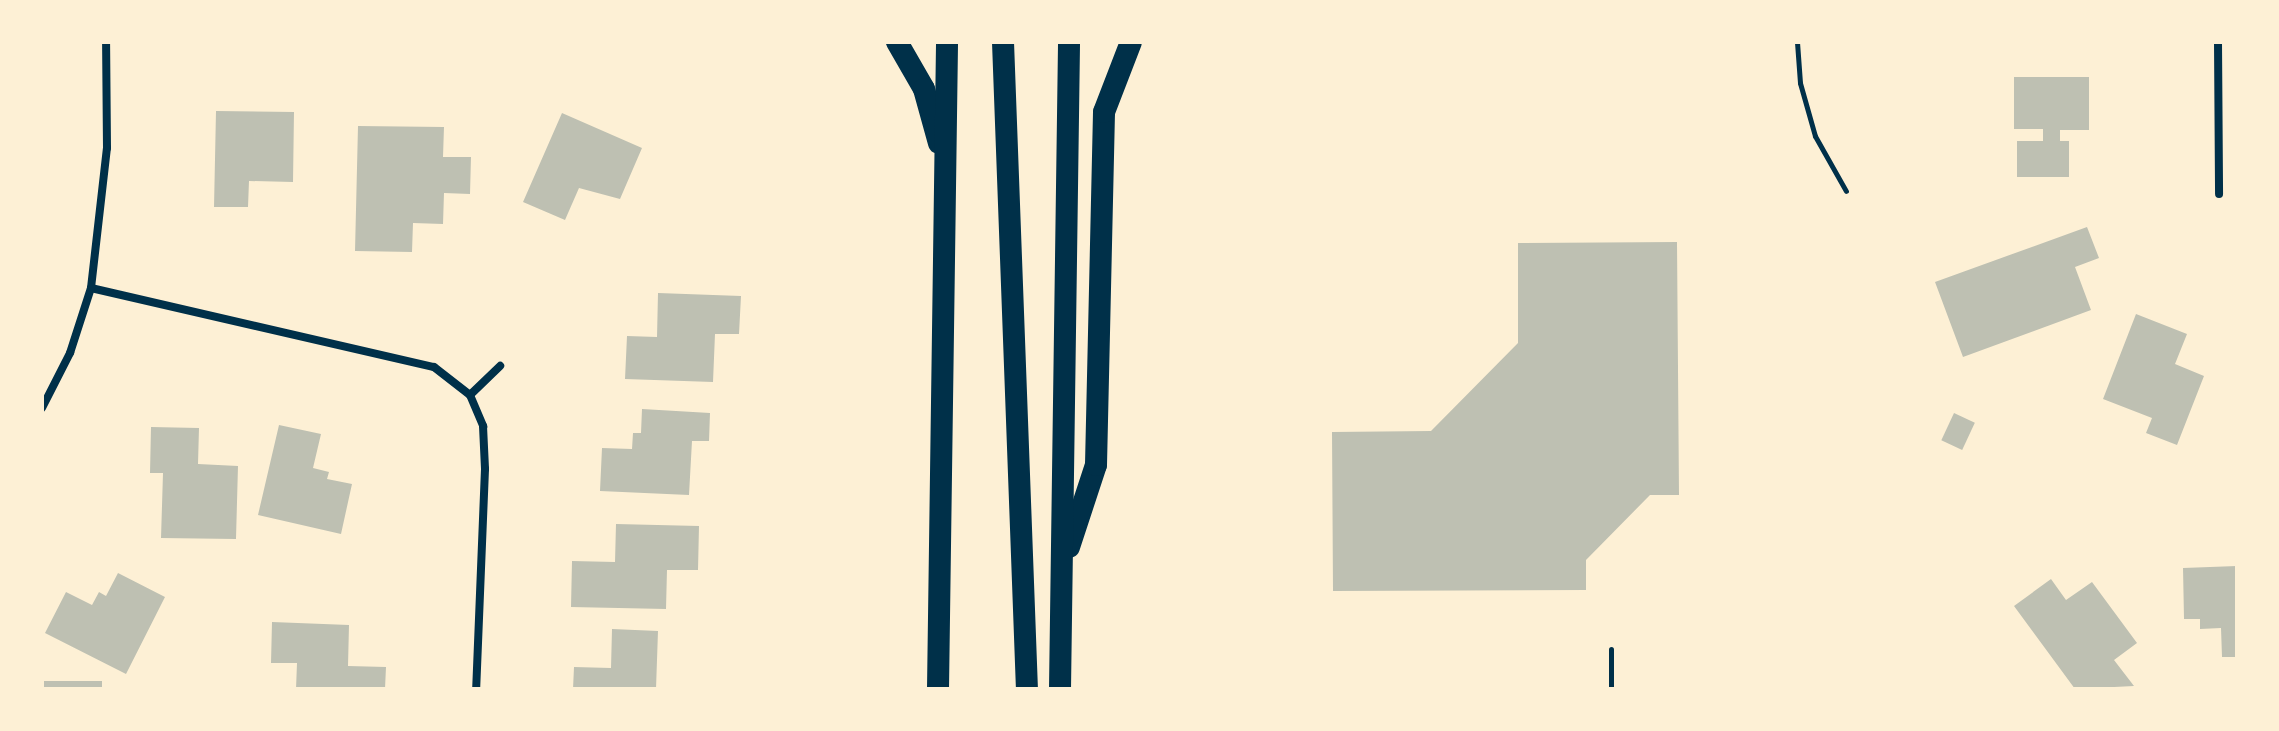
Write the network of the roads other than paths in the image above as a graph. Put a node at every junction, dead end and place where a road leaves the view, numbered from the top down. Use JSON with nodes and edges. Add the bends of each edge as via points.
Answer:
{"nodes":[{"id":1,"x":106,"y":42,"type":"edge"},
{"id":2,"x":897,"y":42,"type":"edge"},
{"id":3,"x":947,"y":42,"type":"edge"},
{"id":4,"x":1003,"y":42,"type":"edge"},
{"id":5,"x":1069,"y":42,"type":"edge"},
{"id":6,"x":1131,"y":42,"type":"edge"},
{"id":7,"x":2218,"y":42,"type":"edge"},
{"id":8,"x":947,"y":171,"type":"junction"},
{"id":9,"x":2219,"y":194,"type":"dead end"},
{"id":10,"x":91,"y":288,"type":"junction"},
{"id":11,"x":500,"y":366,"type":"dead end"},
{"id":12,"x":470,"y":395,"type":"junction"},
{"id":13,"x":42,"y":408,"type":"edge"},
{"id":14,"x":1062,"y":571,"type":"junction"},
{"id":15,"x":476,"y":689,"type":"edge"},
{"id":16,"x":938,"y":689,"type":"edge"},
{"id":17,"x":1027,"y":689,"type":"edge"},
{"id":18,"x":1060,"y":689,"type":"edge"}],
"edges":[{"from":1,"to":10,"type":"street","via":[[107,148]]},
{"from":2,"to":8,"type":"highway","via":[[924,89]]},
{"from":3,"to":8,"type":"highway"},
{"from":4,"to":17,"type":"highway"},
{"from":5,"to":14,"type":"highway"},
{"from":6,"to":14,"type":"highway","via":[[1104,112],[1096,465]]},
{"from":7,"to":9,"type":"street"},
{"from":8,"to":16,"type":"highway"},
{"from":10,"to":12,"type":"street","via":[[434,367]]},
{"from":10,"to":13,"type":"street","via":[[70,353]]},
{"from":11,"to":12,"type":"street"},
{"from":12,"to":15,"type":"street","via":[[483,426],[485,469]]},
{"from":14,"to":18,"type":"highway"}]}
